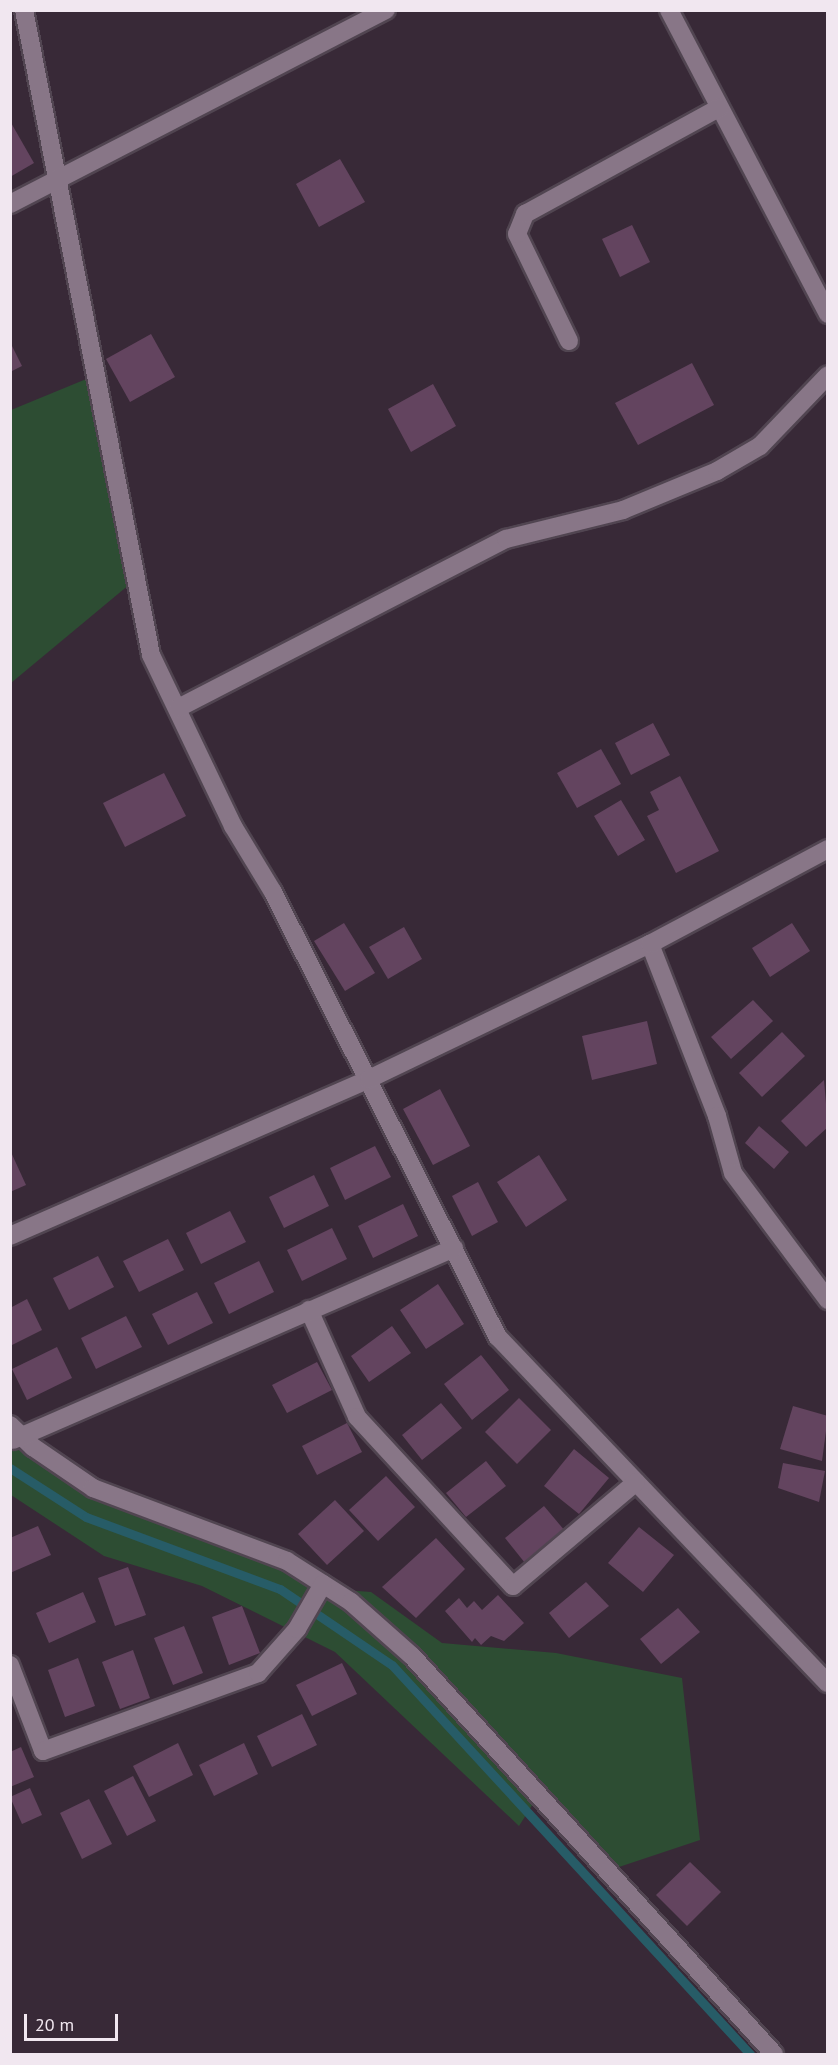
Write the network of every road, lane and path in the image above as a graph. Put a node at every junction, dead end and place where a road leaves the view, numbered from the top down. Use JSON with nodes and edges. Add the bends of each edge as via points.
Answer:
{"nodes":[{"id":1,"x":24,"y":10,"type":"edge"},
{"id":2,"x":386,"y":10,"type":"edge"},
{"id":3,"x":669,"y":10,"type":"edge"},
{"id":4,"x":719,"y":108,"type":"junction"},
{"id":5,"x":58,"y":183,"type":"junction"},
{"id":6,"x":10,"y":204,"type":"edge"},
{"id":7,"x":828,"y":314,"type":"edge"},
{"id":8,"x":569,"y":341,"type":"dead end"},
{"id":9,"x":828,"y":375,"type":"edge"},
{"id":10,"x":178,"y":708,"type":"junction"},
{"id":11,"x":828,"y":849,"type":"edge"},
{"id":12,"x":650,"y":944,"type":"junction"},
{"id":13,"x":369,"y":1079,"type":"junction"},
{"id":14,"x":10,"y":1236,"type":"edge"},
{"id":15,"x":454,"y":1248,"type":"junction"},
{"id":16,"x":828,"y":1300,"type":"edge"},
{"id":17,"x":309,"y":1310,"type":"junction"},
{"id":18,"x":14,"y":1433,"type":"edge"},
{"id":19,"x":636,"y":1482,"type":"junction"},
{"id":20,"x":323,"y":1584,"type":"junction"},
{"id":21,"x":10,"y":1665,"type":"edge"},
{"id":22,"x":828,"y":1683,"type":"edge"},
{"id":23,"x":774,"y":2055,"type":"edge"}],
"edges":[{"from":1,"to":5,"type":"street"},
{"from":2,"to":5,"type":"street"},
{"from":3,"to":4,"type":"street"},
{"from":4,"to":7,"type":"street"},
{"from":4,"to":8,"type":"street","via":[[525,214],[517,234]]},
{"from":5,"to":6,"type":"street"},
{"from":5,"to":10,"type":"street","via":[[151,655]]},
{"from":9,"to":10,"type":"street","via":[[760,446],[717,471],[623,510],[506,539]]},
{"from":10,"to":13,"type":"street","via":[[233,826],[273,892]]},
{"from":11,"to":12,"type":"street"},
{"from":12,"to":13,"type":"street"},
{"from":12,"to":16,"type":"street","via":[[717,1116],[733,1173]]},
{"from":13,"to":14,"type":"street"},
{"from":13,"to":15,"type":"street"},
{"from":15,"to":17,"type":"street"},
{"from":15,"to":19,"type":"street","via":[[498,1337]]},
{"from":17,"to":18,"type":"street"},
{"from":17,"to":19,"type":"street","via":[[357,1417],[513,1586]]},
{"from":18,"to":20,"type":"street","via":[[93,1488],[287,1561]]},
{"from":19,"to":22,"type":"street"},
{"from":20,"to":21,"type":"street","via":[[297,1629],[258,1673],[44,1751]]},
{"from":20,"to":23,"type":"street","via":[[351,1602],[412,1656]]}]}
